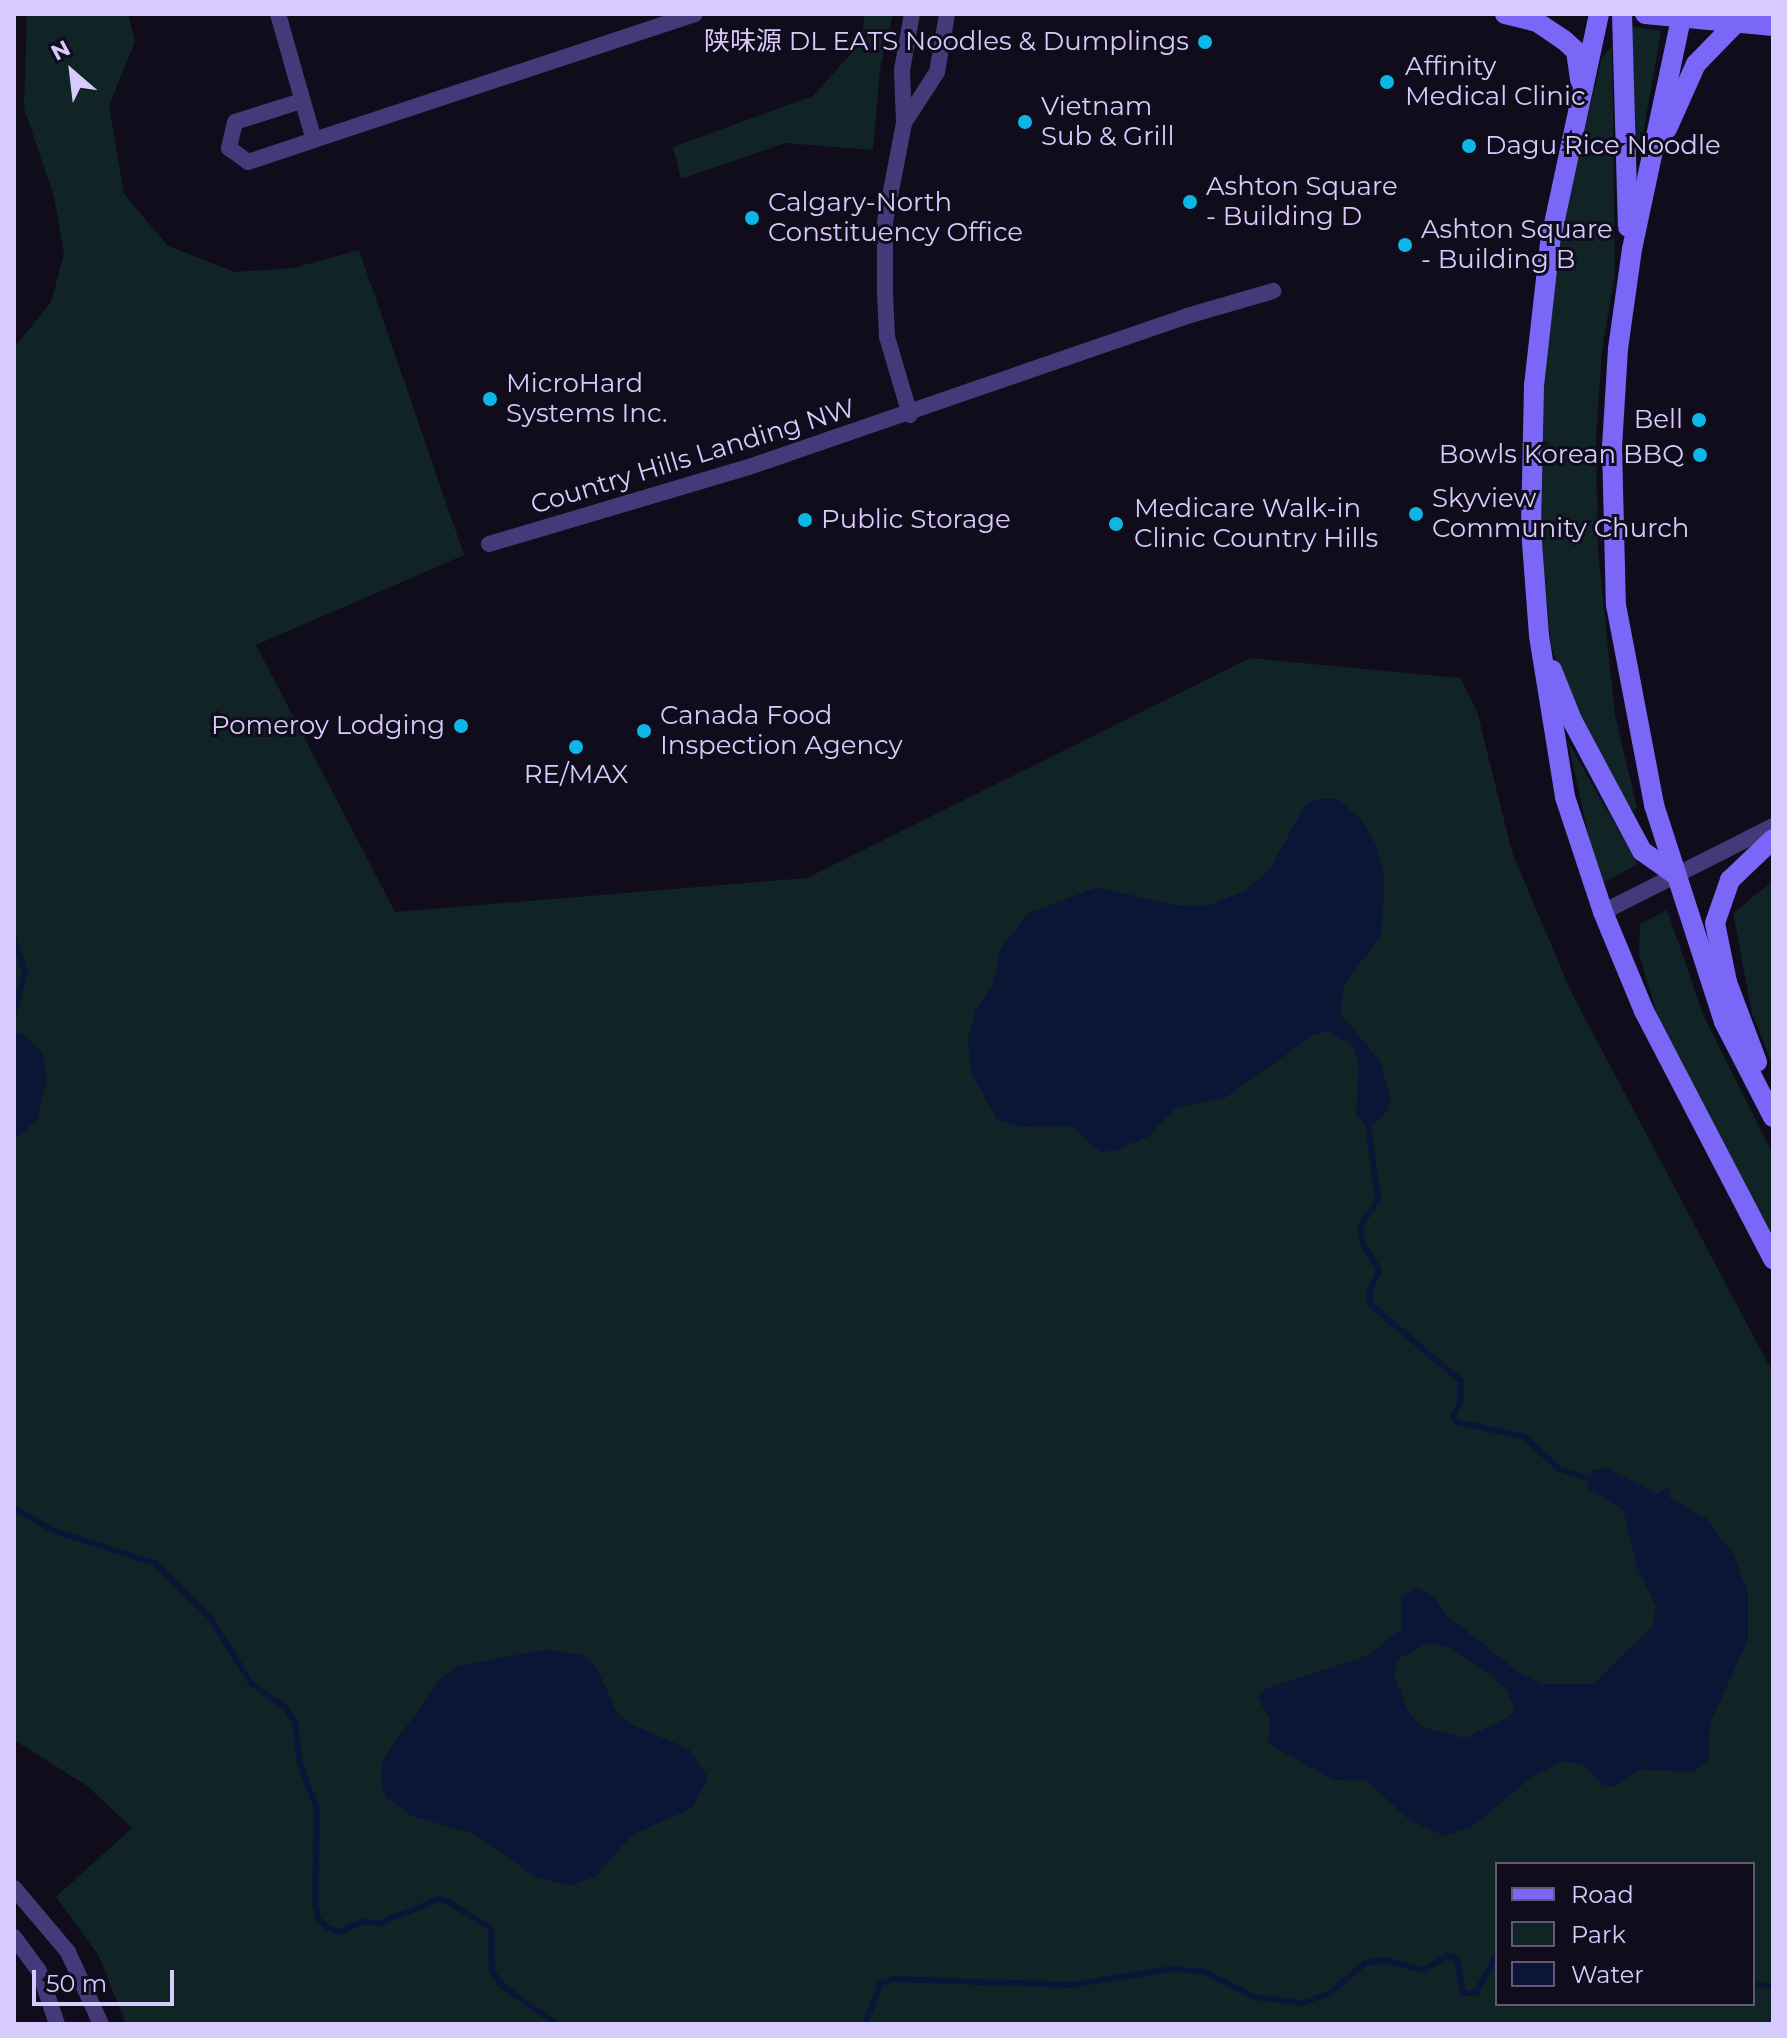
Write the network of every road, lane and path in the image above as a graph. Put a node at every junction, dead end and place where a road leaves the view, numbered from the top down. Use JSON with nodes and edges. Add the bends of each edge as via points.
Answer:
{"nodes":[{"id":1,"x":278,"y":14,"type":"edge"},
{"id":2,"x":695,"y":14,"type":"edge"},
{"id":3,"x":912,"y":14,"type":"edge"},
{"id":4,"x":947,"y":14,"type":"edge"},
{"id":5,"x":1505,"y":14,"type":"edge"},
{"id":6,"x":1599,"y":14,"type":"edge"},
{"id":7,"x":1622,"y":14,"type":"edge"},
{"id":8,"x":1645,"y":14,"type":"edge"},
{"id":9,"x":1680,"y":16,"type":"edge"},
{"id":10,"x":1733,"y":26,"type":"junction"},
{"id":11,"x":1773,"y":26,"type":"edge"},
{"id":12,"x":1582,"y":96,"type":"junction"},
{"id":13,"x":301,"y":101,"type":"junction"},
{"id":14,"x":904,"y":123,"type":"junction"},
{"id":15,"x":314,"y":140,"type":"junction"},
{"id":16,"x":1645,"y":185,"type":"junction"},
{"id":17,"x":1629,"y":267,"type":"junction"},
{"id":18,"x":1273,"y":291,"type":"dead end"},
{"id":19,"x":910,"y":415,"type":"junction"},
{"id":20,"x":489,"y":544,"type":"dead end"},
{"id":21,"x":1539,"y":636,"type":"junction"},
{"id":22,"x":1773,"y":826,"type":"edge"},
{"id":23,"x":1773,"y":839,"type":"edge"},
{"id":24,"x":1676,"y":875,"type":"junction"},
{"id":25,"x":1603,"y":912,"type":"junction"},
{"id":26,"x":1770,"y":1111,"type":"edge"},
{"id":27,"x":1773,"y":1259,"type":"edge"},
{"id":28,"x":14,"y":1888,"type":"edge"},
{"id":29,"x":14,"y":1937,"type":"edge"},
{"id":30,"x":57,"y":2024,"type":"edge"},
{"id":31,"x":101,"y":2024,"type":"edge"}],
"edges":[{"from":1,"to":13,"type":"street"},
{"from":2,"to":15,"type":"street"},
{"from":3,"to":14,"type":"street","via":[[902,70]]},
{"from":4,"to":14,"type":"street","via":[[937,72]]},
{"from":5,"to":12,"type":"main road","via":[[1537,22],[1576,51]]},
{"from":6,"to":12,"type":"main road"},
{"from":7,"to":17,"type":"main road"},
{"from":8,"to":9,"type":"main road"},
{"from":9,"to":10,"type":"main road"},
{"from":9,"to":16,"type":"main road"},
{"from":10,"to":11,"type":"main road"},
{"from":10,"to":16,"type":"main road","via":[[1696,64]]},
{"from":12,"to":21,"type":"main road","via":[[1550,243],[1534,385],[1531,529]]},
{"from":13,"to":15,"type":"street"},
{"from":13,"to":15,"type":"street","via":[[235,122],[229,148],[248,162]]},
{"from":14,"to":19,"type":"street","via":[[885,222],[885,291],[887,337]]},
{"from":16,"to":17,"type":"main road"},
{"from":17,"to":24,"type":"main road","via":[[1612,446],[1616,605],[1640,749]]},
{"from":18,"to":19,"type":"street","name":"Country Hills Landing NW","via":[[1187,316]]},
{"from":19,"to":20,"type":"street","name":"Country Hills Landing NW"},
{"from":21,"to":24,"type":"main road","via":[[1572,720],[1642,851]]},
{"from":21,"to":25,"type":"main road","via":[[1565,797]]},
{"from":22,"to":24,"type":"street"},
{"from":23,"to":26,"type":"main road","via":[[1730,880],[1715,923],[1723,969]]},
{"from":24,"to":25,"type":"street"},
{"from":24,"to":26,"type":"main road","via":[[1724,1022]]},
{"from":25,"to":27,"type":"main road","via":[[1644,1011]]},
{"from":28,"to":31,"type":"street","via":[[68,1952]]},
{"from":29,"to":30,"type":"street","via":[[39,1971]]}]}
